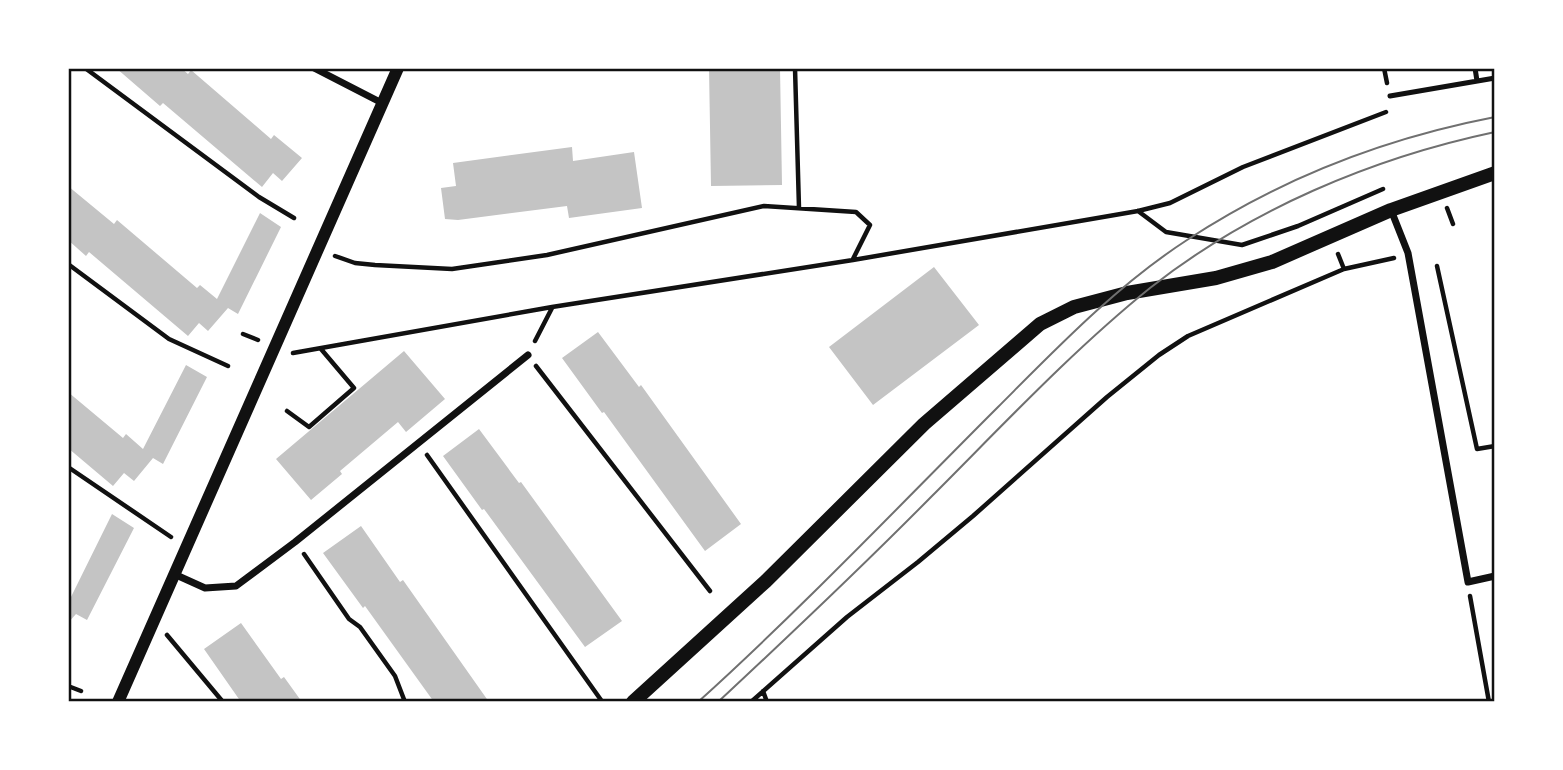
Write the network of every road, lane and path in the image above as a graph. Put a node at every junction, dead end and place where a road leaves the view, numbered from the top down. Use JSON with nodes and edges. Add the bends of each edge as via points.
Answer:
{"nodes":[{"id":1,"x":85,"y":68,"type":"edge"},
{"id":2,"x":314,"y":68,"type":"edge"},
{"id":3,"x":398,"y":68,"type":"edge"},
{"id":4,"x":795,"y":68,"type":"edge"},
{"id":5,"x":1475,"y":68,"type":"edge"},
{"id":6,"x":1495,"y":78,"type":"edge"},
{"id":7,"x":1477,"y":81,"type":"junction"},
{"id":8,"x":1390,"y":96,"type":"dead end"},
{"id":9,"x":382,"y":103,"type":"junction"},
{"id":10,"x":1392,"y":109,"type":"dead end"},
{"id":11,"x":1495,"y":173,"type":"edge"},
{"id":12,"x":1387,"y":187,"type":"dead end"},
{"id":13,"x":1441,"y":191,"type":"junction"},
{"id":14,"x":800,"y":208,"type":"junction"},
{"id":15,"x":1391,"y":210,"type":"junction"},
{"id":16,"x":1138,"y":211,"type":"junction"},
{"id":17,"x":294,"y":218,"type":"dead end"},
{"id":18,"x":1453,"y":224,"type":"dead end"},
{"id":19,"x":317,"y":251,"type":"junction"},
{"id":20,"x":1408,"y":253,"type":"junction"},
{"id":21,"x":853,"y":260,"type":"junction"},
{"id":22,"x":68,"y":264,"type":"edge"},
{"id":23,"x":1437,"y":266,"type":"dead end"},
{"id":24,"x":552,"y":307,"type":"junction"},
{"id":25,"x":243,"y":334,"type":"dead end"},
{"id":26,"x":275,"y":346,"type":"junction"},
{"id":27,"x":321,"y":349,"type":"junction"},
{"id":28,"x":528,"y":355,"type":"junction"},
{"id":29,"x":228,"y":366,"type":"dead end"},
{"id":30,"x":287,"y":411,"type":"dead end"},
{"id":31,"x":418,"y":442,"type":"junction"},
{"id":32,"x":1495,"y":446,"type":"edge"},
{"id":33,"x":68,"y":467,"type":"edge"},
{"id":34,"x":295,"y":542,"type":"junction"},
{"id":35,"x":186,"y":548,"type":"junction"},
{"id":36,"x":174,"y":574,"type":"junction"},
{"id":37,"x":1495,"y":576,"type":"edge"},
{"id":38,"x":1468,"y":582,"type":"junction"},
{"id":39,"x":710,"y":591,"type":"dead end"},
{"id":40,"x":152,"y":624,"type":"junction"},
{"id":41,"x":68,"y":686,"type":"edge"},
{"id":42,"x":80,"y":691,"type":"dead end"},
{"id":43,"x":763,"y":691,"type":"junction"},
{"id":44,"x":601,"y":700,"type":"dead end"},
{"id":45,"x":118,"y":702,"type":"edge"},
{"id":46,"x":223,"y":702,"type":"edge"},
{"id":47,"x":405,"y":702,"type":"edge"},
{"id":48,"x":633,"y":702,"type":"edge"},
{"id":49,"x":751,"y":702,"type":"edge"},
{"id":50,"x":766,"y":702,"type":"edge"},
{"id":51,"x":1489,"y":702,"type":"edge"}],
"edges":[{"from":1,"to":17,"type":"path"},
{"from":2,"to":9,"type":"street"},
{"from":3,"to":9,"type":"street"},
{"from":4,"to":14,"type":"path"},
{"from":5,"to":7,"type":"lane"},
{"from":6,"to":7,"type":"lane"},
{"from":7,"to":8,"type":"lane"},
{"from":9,"to":19,"type":"street"},
{"from":10,"to":16,"type":"path","via":[[1242,167],[1170,203]]},
{"from":11,"to":13,"type":"main road"},
{"from":12,"to":16,"type":"path","via":[[1242,245],[1166,232]]},
{"from":13,"to":15,"type":"main road"},
{"from":13,"to":18,"type":"path"},
{"from":14,"to":19,"type":"path","via":[[764,206],[547,255],[452,269],[355,263]]},
{"from":14,"to":21,"type":"path","via":[[856,212],[870,225]]},
{"from":15,"to":20,"type":"street"},
{"from":15,"to":48,"type":"main road","via":[[1272,262],[1074,307],[1040,324],[924,424],[766,582]]},
{"from":16,"to":21,"type":"path"},
{"from":19,"to":26,"type":"street"},
{"from":20,"to":38,"type":"street"},
{"from":20,"to":43,"type":"path","via":[[1344,269],[1188,336],[1160,355]]},
{"from":21,"to":24,"type":"path"},
{"from":22,"to":29,"type":"path","via":[[169,339]]},
{"from":23,"to":32,"type":"path","via":[[1476,449]]},
{"from":24,"to":27,"type":"path"},
{"from":24,"to":28,"type":"path"},
{"from":25,"to":26,"type":"path"},
{"from":26,"to":27,"type":"path","via":[[294,353]]},
{"from":26,"to":35,"type":"street"},
{"from":27,"to":30,"type":"path","via":[[354,388],[309,427]]},
{"from":28,"to":31,"type":"street"},
{"from":28,"to":39,"type":"path"},
{"from":31,"to":34,"type":"street"},
{"from":31,"to":44,"type":"path"},
{"from":33,"to":35,"type":"path"},
{"from":34,"to":36,"type":"street","via":[[236,586],[205,588]]},
{"from":34,"to":47,"type":"path","via":[[396,676]]},
{"from":35,"to":36,"type":"street"},
{"from":36,"to":40,"type":"street"},
{"from":37,"to":38,"type":"street"},
{"from":38,"to":51,"type":"path"},
{"from":40,"to":45,"type":"street"},
{"from":40,"to":46,"type":"path","via":[[165,632]]},
{"from":41,"to":42,"type":"path"},
{"from":43,"to":49,"type":"path"},
{"from":43,"to":50,"type":"path"}]}
